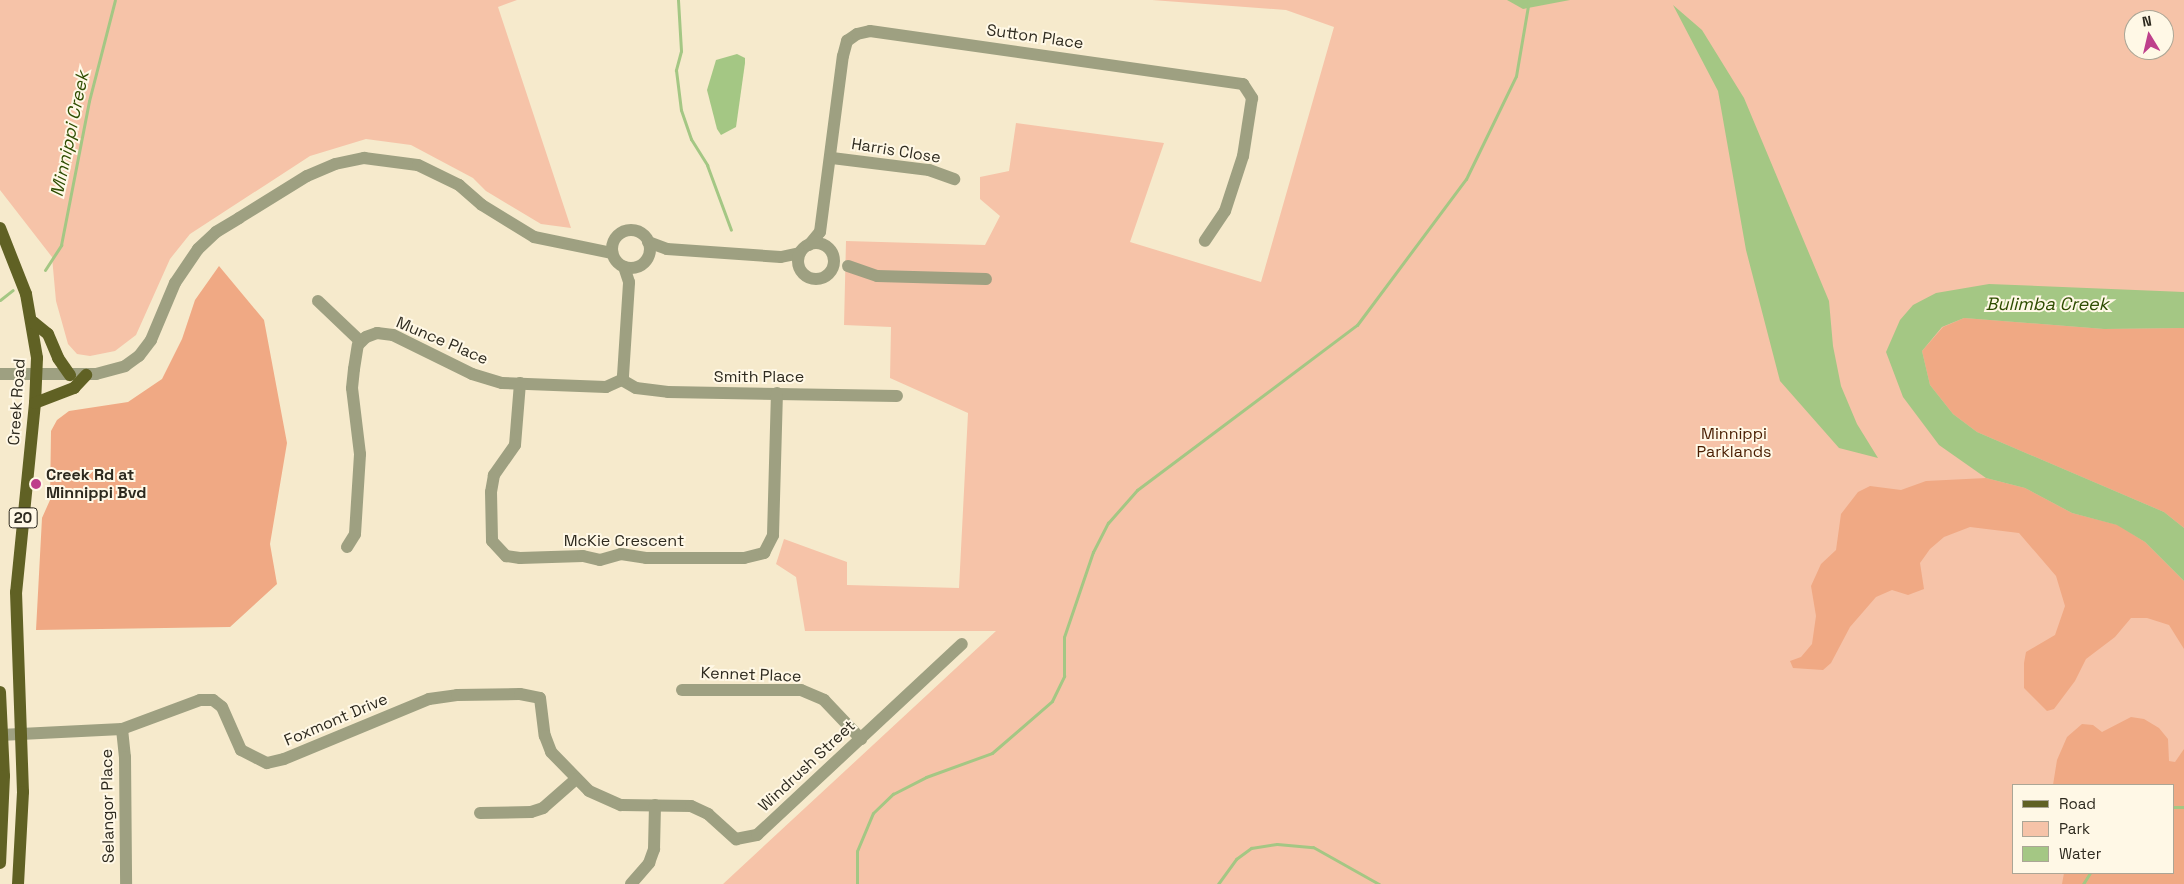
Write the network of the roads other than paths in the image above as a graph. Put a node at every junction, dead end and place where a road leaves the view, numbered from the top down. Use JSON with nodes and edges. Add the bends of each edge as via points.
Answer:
{"nodes":[{"id":1,"x":832,"y":158,"type":"junction"},
{"id":2,"x":954,"y":179,"type":"dead end"},
{"id":3,"x":0,"y":228,"type":"edge"},
{"id":4,"x":820,"y":232,"type":"junction"},
{"id":5,"x":1205,"y":241,"type":"dead end"},
{"id":6,"x":826,"y":246,"type":"junction"},
{"id":7,"x":613,"y":247,"type":"junction"},
{"id":8,"x":804,"y":249,"type":"junction"},
{"id":9,"x":646,"y":254,"type":"junction"},
{"id":10,"x":781,"y":258,"type":"junction"},
{"id":11,"x":848,"y":266,"type":"dead end"},
{"id":12,"x":624,"y":267,"type":"junction"},
{"id":13,"x":800,"y":270,"type":"junction"},
{"id":14,"x":986,"y":279,"type":"dead end"},
{"id":15,"x":629,"y":282,"type":"junction"},
{"id":16,"x":318,"y":301,"type":"dead end"},
{"id":17,"x":33,"y":322,"type":"junction"},
{"id":18,"x":361,"y":342,"type":"junction"},
{"id":19,"x":0,"y":374,"type":"edge"},
{"id":20,"x":37,"y":374,"type":"junction"},
{"id":21,"x":70,"y":375,"type":"junction"},
{"id":22,"x":86,"y":375,"type":"junction"},
{"id":23,"x":622,"y":380,"type":"junction"},
{"id":24,"x":520,"y":383,"type":"junction"},
{"id":25,"x":777,"y":393,"type":"junction"},
{"id":26,"x":897,"y":396,"type":"dead end"},
{"id":27,"x":35,"y":404,"type":"junction"},
{"id":28,"x":347,"y":547,"type":"dead end"},
{"id":29,"x":962,"y":644,"type":"dead end"},
{"id":30,"x":682,"y":690,"type":"dead end"},
{"id":31,"x":0,"y":692,"type":"edge"},
{"id":32,"x":122,"y":728,"type":"junction"},
{"id":33,"x":21,"y":731,"type":"junction"},
{"id":34,"x":1,"y":735,"type":"edge"},
{"id":35,"x":861,"y":739,"type":"junction"},
{"id":36,"x":576,"y":779,"type":"junction"},
{"id":37,"x":655,"y":806,"type":"junction"},
{"id":38,"x":480,"y":813,"type":"dead end"},
{"id":39,"x":0,"y":863,"type":"edge"},
{"id":40,"x":18,"y":884,"type":"edge"},
{"id":41,"x":126,"y":884,"type":"edge"},
{"id":42,"x":631,"y":884,"type":"edge"}],
"edges":[{"from":1,"to":2,"type":"street","name":"Harris Close","via":[[928,170]]},
{"from":1,"to":4,"type":"street","name":"Sutton Place"},
{"from":1,"to":5,"type":"street","name":"Sutton Place","via":[[843,56],[848,41],[857,34],[870,31],[1236,81],[1243,84],[1252,98],[1243,156],[1225,211]]},
{"from":3,"to":17,"type":"main road","name":"Creek Road","number":"20","via":[[24,285]]},
{"from":4,"to":6,"type":"street"},
{"from":4,"to":8,"type":"street"},
{"from":6,"to":8,"type":"street"},
{"from":6,"to":13,"type":"street","via":[[835,261],[827,277],[809,278]]},
{"from":7,"to":9,"type":"street","via":[[623,232],[635,230]]},
{"from":7,"to":12,"type":"street"},
{"from":7,"to":22,"type":"street","via":[[593,247],[534,237],[482,205],[459,184],[418,165],[364,158],[336,164],[307,176],[216,232],[184,267],[151,340],[139,356],[111,372]]},
{"from":8,"to":10,"type":"street"},
{"from":8,"to":13,"type":"street"},
{"from":9,"to":10,"type":"street","via":[[667,249]]},
{"from":9,"to":12,"type":"street"},
{"from":9,"to":15,"type":"street"},
{"from":10,"to":13,"type":"street"},
{"from":11,"to":14,"type":"street","via":[[877,276]]},
{"from":12,"to":15,"type":"street"},
{"from":15,"to":23,"type":"street"},
{"from":16,"to":18,"type":"street"},
{"from":17,"to":20,"type":"main road","name":"Creek Road","number":"20"},
{"from":17,"to":21,"type":"main road","via":[[48,334],[58,358]]},
{"from":18,"to":24,"type":"street","name":"Munce Place","via":[[377,333],[393,335],[472,374]]},
{"from":18,"to":28,"type":"street","via":[[356,354],[352,388],[360,454],[355,534]]},
{"from":19,"to":20,"type":"street"},
{"from":20,"to":21,"type":"street"},
{"from":20,"to":27,"type":"main road","name":"Creek Road","number":"20"},
{"from":21,"to":22,"type":"street"},
{"from":22,"to":27,"type":"main road","via":[[74,388]]},
{"from":23,"to":24,"type":"street","name":"Munce Place","via":[[606,387]]},
{"from":23,"to":25,"type":"street","name":"Smith Place","via":[[636,388],[668,392]]},
{"from":24,"to":25,"type":"street","name":"McKie Crescent","via":[[515,446],[494,475],[491,492],[492,541],[506,556],[520,558],[583,556],[600,560],[621,554],[646,558],[744,558],[764,553],[772,534]]},
{"from":25,"to":26,"type":"street","name":"Smith Place"},
{"from":27,"to":33,"type":"main road","name":"Creek Road","number":"20","via":[[16,592]]},
{"from":29,"to":35,"type":"street","name":"Windrush Street"},
{"from":30,"to":35,"type":"street","name":"Kennet Place","via":[[801,690],[824,700]]},
{"from":31,"to":34,"type":"main road"},
{"from":32,"to":33,"type":"street","name":"Foxmont Drive"},
{"from":32,"to":36,"type":"street","name":"Foxmont Drive","via":[[200,700],[213,700],[222,707],[242,750],[267,763],[284,759],[429,699],[520,694],[540,698],[545,736],[551,752]]},
{"from":32,"to":41,"type":"street","name":"Selangor Place"},
{"from":33,"to":34,"type":"street","name":"Foxmont Drive"},
{"from":33,"to":40,"type":"main road","name":"Creek Road","number":"20","via":[[23,792]]},
{"from":34,"to":39,"type":"main road","via":[[4,800]]},
{"from":35,"to":37,"type":"street","name":"Windrush Street","via":[[757,834],[736,839],[708,814],[691,806]]},
{"from":36,"to":37,"type":"street","name":"Foxmont Drive","via":[[604,800]]},
{"from":36,"to":38,"type":"street","via":[[537,810]]},
{"from":37,"to":42,"type":"street","via":[[654,849],[649,863]]}]}
